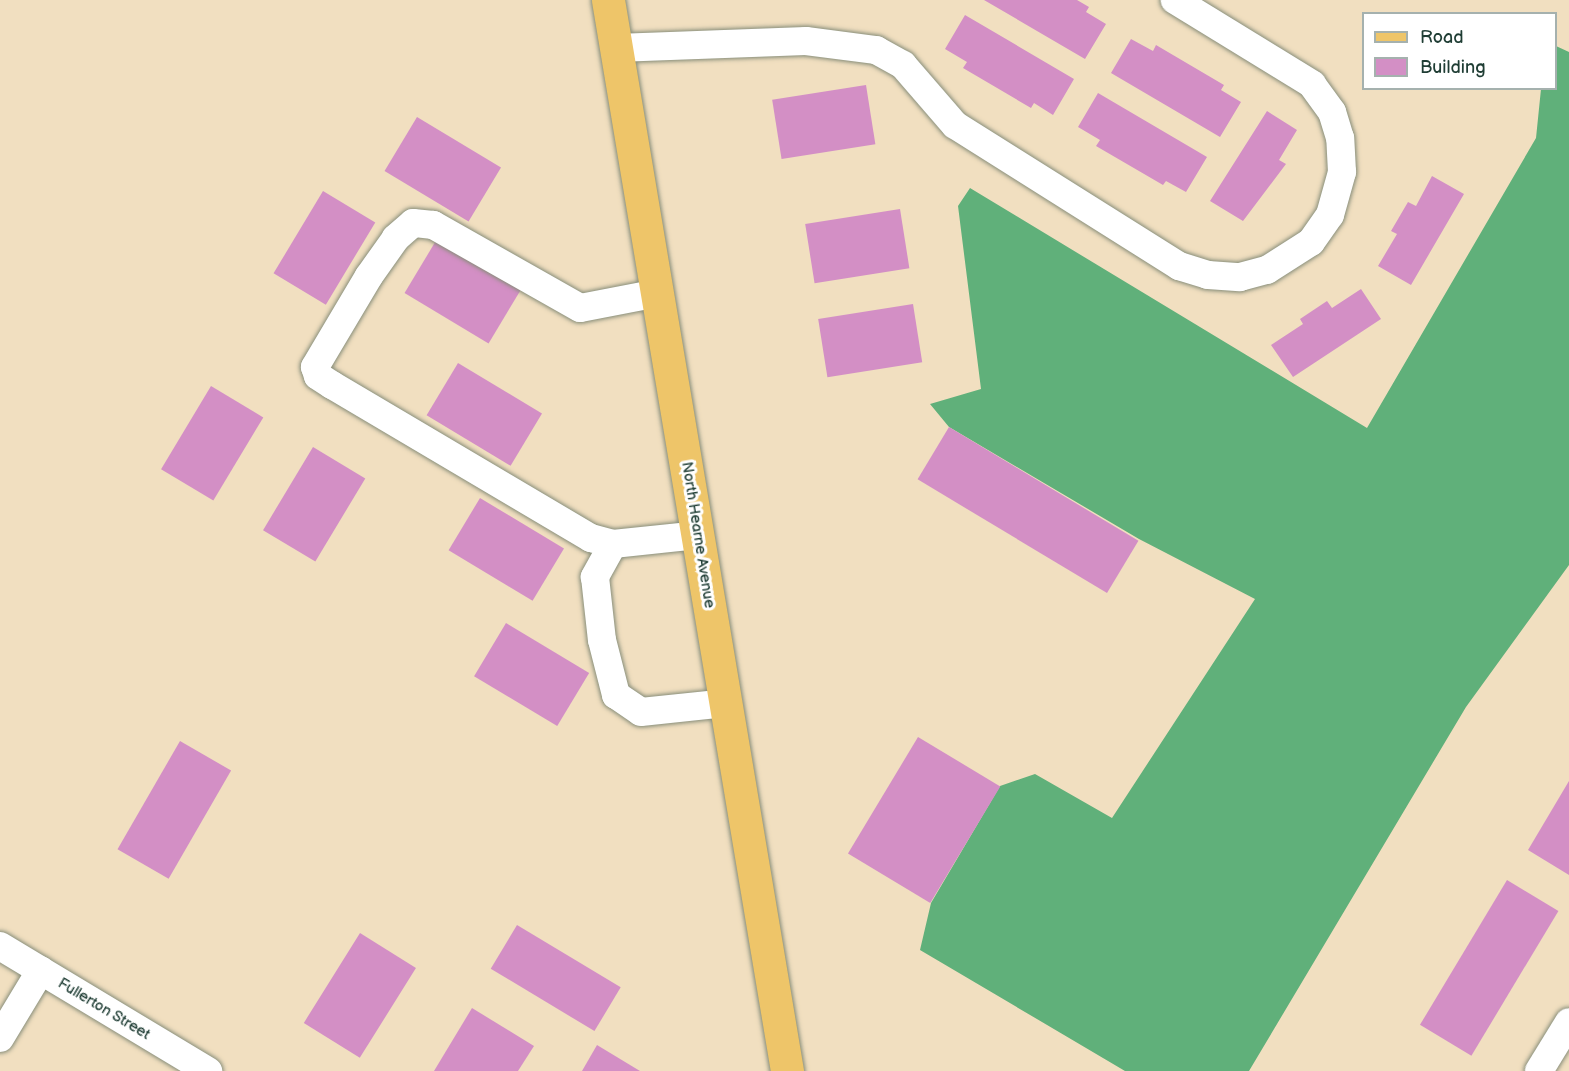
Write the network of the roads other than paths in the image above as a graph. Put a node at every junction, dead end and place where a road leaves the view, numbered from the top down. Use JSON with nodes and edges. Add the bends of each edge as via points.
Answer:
{"nodes":[{"id":1,"x":608,"y":0,"type":"edge"},
{"id":2,"x":1175,"y":0,"type":"edge"},
{"id":3,"x":616,"y":48,"type":"junction"},
{"id":4,"x":658,"y":293,"type":"junction"},
{"id":5,"x":698,"y":535,"type":"junction"},
{"id":6,"x":613,"y":544,"type":"junction"},
{"id":7,"x":726,"y":703,"type":"junction"},
{"id":8,"x":0,"y":946,"type":"edge"},
{"id":9,"x":41,"y":970,"type":"junction"},
{"id":10,"x":1569,"y":1022,"type":"edge"},
{"id":11,"x":2,"y":1030,"type":"edge"},
{"id":12,"x":164,"y":1059,"type":"edge"},
{"id":13,"x":208,"y":1071,"type":"edge"},
{"id":14,"x":787,"y":1071,"type":"edge"},
{"id":15,"x":1539,"y":1071,"type":"edge"}],
"edges":[{"from":1,"to":3,"type":"main road","name":"North Hearne Avenue"},
{"from":2,"to":3,"type":"street","via":[[1312,84],[1332,112],[1338,129],[1342,172],[1330,215],[1311,242],[1267,270],[1239,277],[1208,275],[1179,266],[955,125],[903,65],[876,50],[807,41]]},
{"from":3,"to":4,"type":"main road","name":"North Hearne Avenue"},
{"from":4,"to":5,"type":"main road","name":"North Hearne Avenue"},
{"from":4,"to":6,"type":"street","via":[[580,308],[434,225],[413,223],[396,238],[376,267],[315,367],[318,376],[484,476],[591,538]]},
{"from":5,"to":6,"type":"street"},
{"from":5,"to":7,"type":"main road","name":"North Hearne Avenue"},
{"from":6,"to":7,"type":"street","via":[[595,577],[602,640],[616,695],[641,712]]},
{"from":7,"to":14,"type":"main road","name":"North Hearne Avenue"},
{"from":8,"to":9,"type":"street","name":"Fullerton Street"},
{"from":9,"to":11,"type":"street"},
{"from":9,"to":12,"type":"street","name":"Fullerton Street"},
{"from":10,"to":15,"type":"street"},
{"from":12,"to":13,"type":"street","name":"Fullerton Street"}]}
